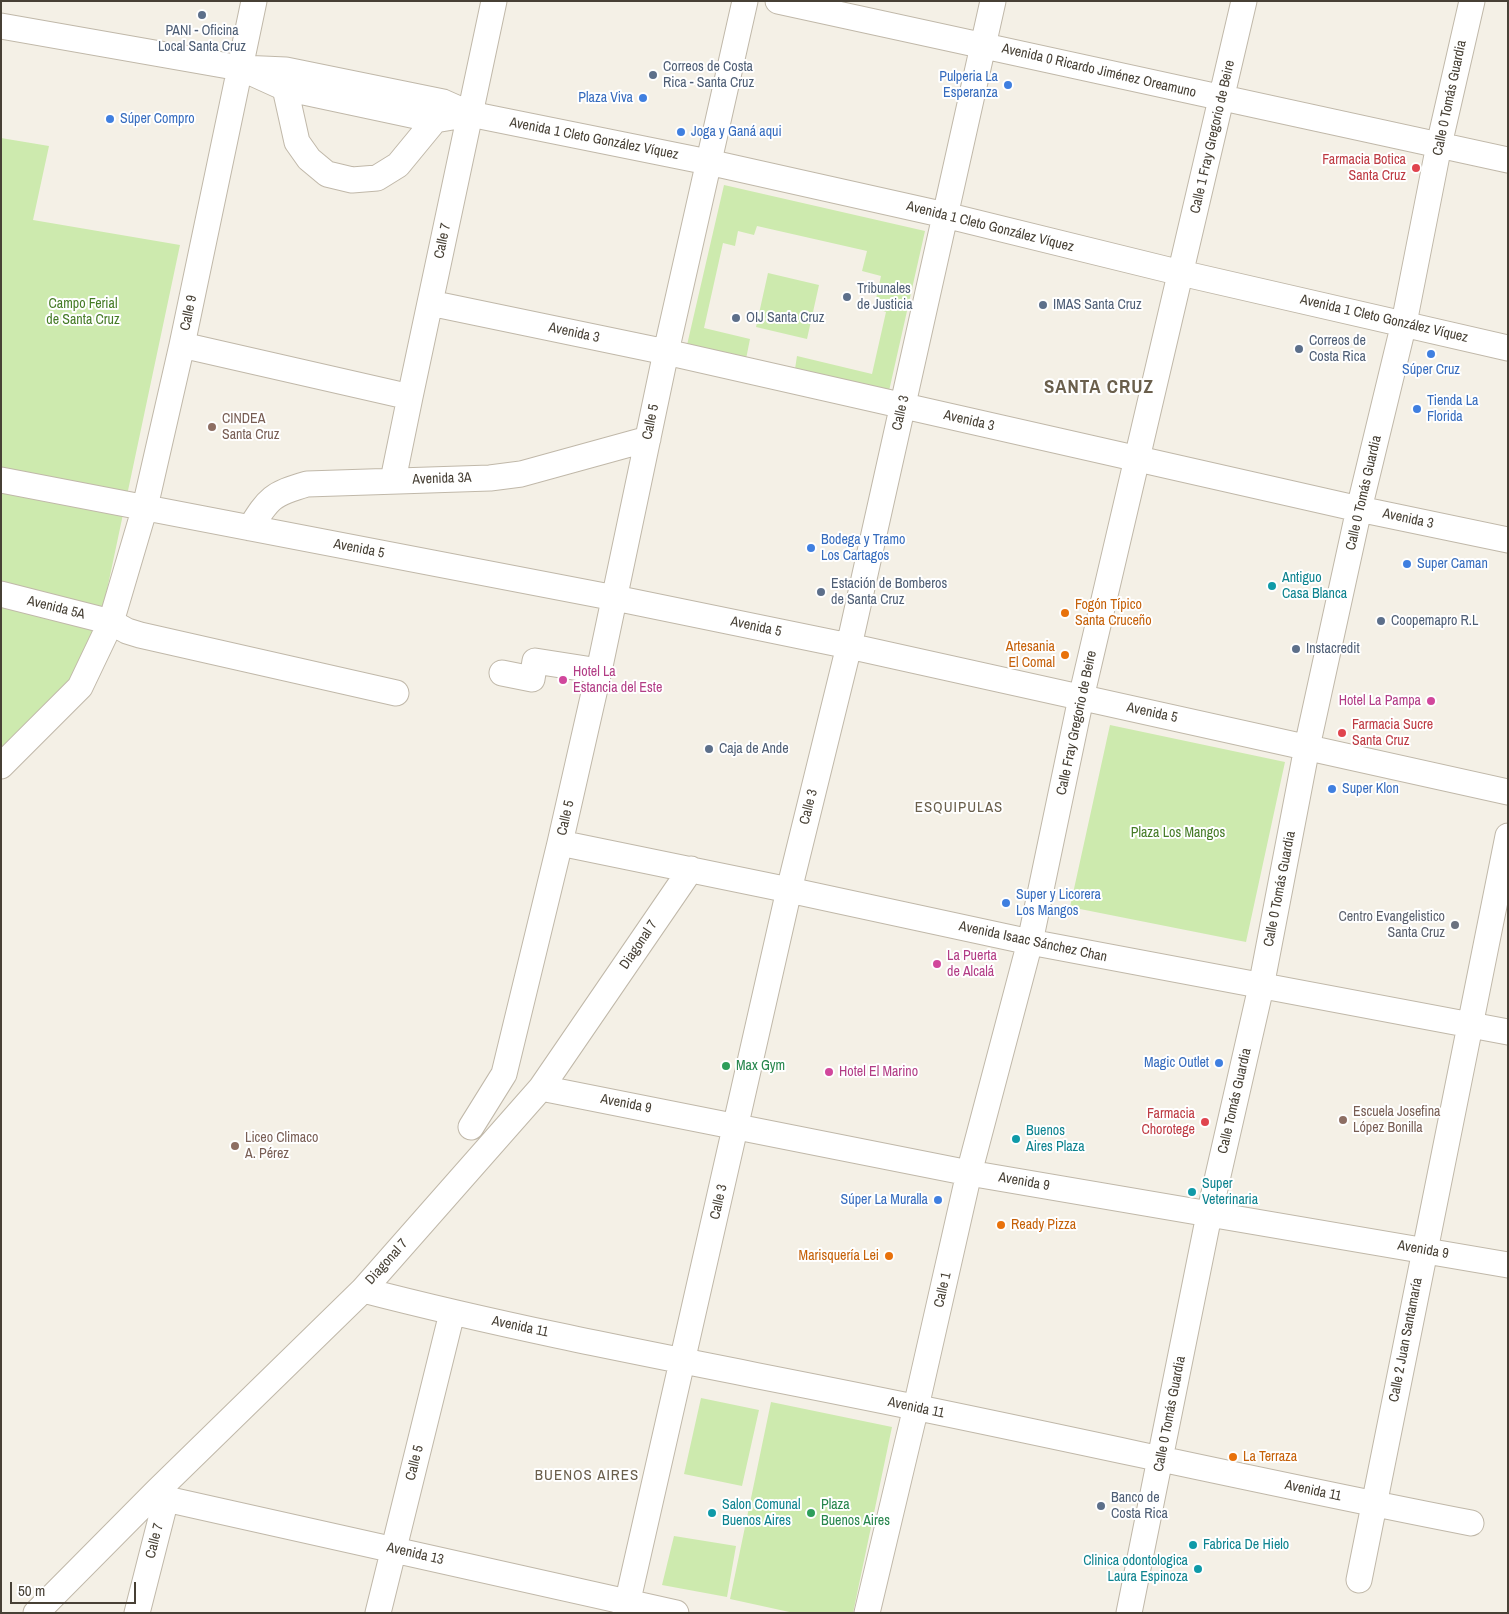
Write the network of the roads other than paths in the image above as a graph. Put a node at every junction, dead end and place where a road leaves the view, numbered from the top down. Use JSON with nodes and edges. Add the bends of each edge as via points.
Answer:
{"nodes":[{"id":1,"x":254,"y":1,"type":"edge"},
{"id":2,"x":494,"y":1,"type":"edge"},
{"id":3,"x":745,"y":1,"type":"edge"},
{"id":4,"x":778,"y":1,"type":"edge"},
{"id":5,"x":993,"y":1,"type":"edge"},
{"id":6,"x":1244,"y":1,"type":"edge"},
{"id":7,"x":1472,"y":1,"type":"edge"},
{"id":8,"x":1,"y":26,"type":"edge"},
{"id":9,"x":983,"y":45,"type":"junction"},
{"id":10,"x":240,"y":68,"type":"junction"},
{"id":11,"x":285,"y":88,"type":"junction"},
{"id":12,"x":1222,"y":98,"type":"junction"},
{"id":13,"x":470,"y":114,"type":"junction"},
{"id":14,"x":435,"y":120,"type":"junction"},
{"id":15,"x":1439,"y":145,"type":"junction"},
{"id":16,"x":1508,"y":160,"type":"edge"},
{"id":17,"x":708,"y":162,"type":"junction"},
{"id":18,"x":945,"y":215,"type":"junction"},
{"id":19,"x":1182,"y":273,"type":"junction"},
{"id":20,"x":430,"y":303,"type":"junction"},
{"id":21,"x":1404,"y":324,"type":"junction"},
{"id":22,"x":182,"y":345,"type":"junction"},
{"id":23,"x":1508,"y":348,"type":"edge"},
{"id":24,"x":666,"y":352,"type":"junction"},
{"id":25,"x":410,"y":397,"type":"junction"},
{"id":26,"x":902,"y":406,"type":"junction"},
{"id":27,"x":648,"y":440,"type":"junction"},
{"id":28,"x":1138,"y":460,"type":"junction"},
{"id":29,"x":1,"y":480,"type":"edge"},
{"id":30,"x":393,"y":480,"type":"junction"},
{"id":31,"x":144,"y":506,"type":"junction"},
{"id":32,"x":1359,"y":509,"type":"junction"},
{"id":33,"x":250,"y":528,"type":"junction"},
{"id":34,"x":1508,"y":540,"type":"edge"},
{"id":35,"x":1,"y":594,"type":"edge"},
{"id":36,"x":615,"y":598,"type":"junction"},
{"id":37,"x":111,"y":622,"type":"junction"},
{"id":38,"x":848,"y":646,"type":"junction"},
{"id":39,"x":599,"y":671,"type":"junction"},
{"id":40,"x":502,"y":673,"type":"dead end"},
{"id":41,"x":396,"y":692,"type":"dead end"},
{"id":42,"x":1081,"y":698,"type":"junction"},
{"id":43,"x":1307,"y":748,"type":"junction"},
{"id":44,"x":1,"y":766,"type":"edge"},
{"id":45,"x":1508,"y":792,"type":"edge"},
{"id":46,"x":1508,"y":836,"type":"edge"},
{"id":47,"x":560,"y":843,"type":"junction"},
{"id":48,"x":691,"y":869,"type":"junction"},
{"id":49,"x":789,"y":890,"type":"junction"},
{"id":50,"x":1030,"y":942,"type":"junction"},
{"id":51,"x":1261,"y":987,"type":"junction"},
{"id":52,"x":1471,"y":1024,"type":"junction"},
{"id":53,"x":1508,"y":1032,"type":"edge"},
{"id":54,"x":541,"y":1088,"type":"junction"},
{"id":55,"x":736,"y":1126,"type":"junction"},
{"id":56,"x":471,"y":1127,"type":"dead end"},
{"id":57,"x":969,"y":1173,"type":"junction"},
{"id":58,"x":1209,"y":1215,"type":"junction"},
{"id":59,"x":1424,"y":1251,"type":"junction"},
{"id":60,"x":1508,"y":1265,"type":"edge"},
{"id":61,"x":362,"y":1290,"type":"junction"},
{"id":62,"x":452,"y":1313,"type":"junction"},
{"id":63,"x":683,"y":1360,"type":"junction"},
{"id":64,"x":916,"y":1408,"type":"junction"},
{"id":65,"x":1161,"y":1459,"type":"junction"},
{"id":66,"x":161,"y":1495,"type":"junction"},
{"id":67,"x":1373,"y":1504,"type":"junction"},
{"id":68,"x":1471,"y":1523,"type":"dead end"},
{"id":69,"x":394,"y":1549,"type":"junction"},
{"id":70,"x":1359,"y":1580,"type":"dead end"},
{"id":71,"x":626,"y":1607,"type":"edge"},
{"id":72,"x":36,"y":1613,"type":"edge"},
{"id":73,"x":137,"y":1613,"type":"edge"},
{"id":74,"x":378,"y":1613,"type":"edge"},
{"id":75,"x":676,"y":1613,"type":"edge"},
{"id":76,"x":867,"y":1613,"type":"edge"},
{"id":77,"x":1129,"y":1613,"type":"edge"}],
"edges":[{"from":1,"to":10,"type":"street","name":"Calle 9"},
{"from":2,"to":13,"type":"street","name":"Calle 7"},
{"from":3,"to":17,"type":"street","name":"Calle 5"},
{"from":4,"to":9,"type":"street","name":"Avenida 0 Ricardo Jiménez Oreamuno"},
{"from":5,"to":9,"type":"street","name":"Calle 3"},
{"from":6,"to":12,"type":"street","name":"Calle 1 Fray Gregorio de Beire"},
{"from":7,"to":15,"type":"street","name":"Calle 0 Tomás Guardia"},
{"from":8,"to":10,"type":"street","name":"Avenida 1 Cleto González Víquez"},
{"from":9,"to":12,"type":"street","name":"Avenida 0 Ricardo Jiménez Oreamuno"},
{"from":9,"to":18,"type":"street","name":"Calle 3"},
{"from":10,"to":11,"type":"street","name":"Avenida 1 Cleto González Víquez"},
{"from":10,"to":13,"type":"street","name":"Avenida 1 Cleto González Víquez","via":[[286,70],[444,102]]},
{"from":10,"to":22,"type":"street","name":"Calle 9"},
{"from":11,"to":14,"type":"street","name":"Avenida 1 Cleto González Víquez"},
{"from":11,"to":14,"type":"street","via":[[297,142],[309,159],[327,174],[352,180],[377,178],[398,166]]},
{"from":12,"to":15,"type":"street","name":"Avenida 0 Ricardo Jiménez Oreamuno"},
{"from":12,"to":19,"type":"street","name":"Calle 1 Fray Gregorio de Beire"},
{"from":13,"to":14,"type":"street","name":"Avenida 1 Cleto González Víquez"},
{"from":13,"to":17,"type":"street","name":"Avenida 1 Cleto González Víquez"},
{"from":13,"to":20,"type":"street","name":"Calle 7"},
{"from":15,"to":16,"type":"street","name":"Avenida 0 Ricardo Jiménez Oreamuno"},
{"from":15,"to":21,"type":"street","name":"Calle 0 Tomás Guardia"},
{"from":17,"to":18,"type":"street","name":"Avenida 1 Cleto González Víquez"},
{"from":17,"to":24,"type":"street","name":"Calle 5"},
{"from":18,"to":19,"type":"street","name":"Avenida 1 Cleto González Víquez"},
{"from":18,"to":26,"type":"street","name":"Calle 3"},
{"from":19,"to":21,"type":"street","name":"Avenida 1 Cleto González Víquez"},
{"from":19,"to":28,"type":"street","name":"Calle Fray Gregorio de Beire"},
{"from":20,"to":24,"type":"street","name":"Avenida 3"},
{"from":20,"to":25,"type":"street","name":"Calle 7"},
{"from":21,"to":23,"type":"street","name":"Avenida 1 Cleto González Víquez"},
{"from":21,"to":32,"type":"street","name":"Calle 0 Tomás Guardia"},
{"from":22,"to":25,"type":"street"},
{"from":22,"to":31,"type":"street","name":"Calle 9"},
{"from":24,"to":26,"type":"street","name":"Avenida 3"},
{"from":24,"to":27,"type":"street","name":"Calle 5"},
{"from":25,"to":30,"type":"street","name":"Calle 7"},
{"from":26,"to":28,"type":"street","name":"Avenida 3"},
{"from":26,"to":38,"type":"street","name":"Calle 3"},
{"from":27,"to":30,"type":"street","name":"Avenida 3A","via":[[521,474],[490,478]]},
{"from":27,"to":36,"type":"street","name":"Calle 5"},
{"from":28,"to":32,"type":"street","name":"Avenida 3"},
{"from":28,"to":42,"type":"street","name":"Calle Fray Gregorio de Beire"},
{"from":29,"to":31,"type":"street","name":"Avenida 5"},
{"from":30,"to":33,"type":"street","name":"Avenida 3A","via":[[307,484],[283,491],[266,503]]},
{"from":31,"to":33,"type":"street","name":"Avenida 5"},
{"from":31,"to":37,"type":"street","name":"Calle 9"},
{"from":32,"to":34,"type":"street","name":"Avenida 3"},
{"from":32,"to":43,"type":"street","name":"Calle 0 Tomás Guardia"},
{"from":33,"to":36,"type":"street","name":"Avenida 5"},
{"from":35,"to":37,"type":"street","name":"Avenida 5A"},
{"from":36,"to":38,"type":"street","name":"Avenida 5"},
{"from":36,"to":39,"type":"street","name":"Calle 5"},
{"from":37,"to":41,"type":"street","name":"Avenida 5A","via":[[140,635]]},
{"from":37,"to":44,"type":"street","name":"Calle 9","via":[[80,687]]},
{"from":38,"to":42,"type":"street","name":"Avenida 5"},
{"from":38,"to":49,"type":"street","name":"Calle 3"},
{"from":39,"to":40,"type":"street","via":[[535,661],[532,678]]},
{"from":39,"to":47,"type":"street","name":"Calle 5"},
{"from":42,"to":43,"type":"street","name":"Avenida 5"},
{"from":42,"to":50,"type":"street","name":"Calle Fray Gregorio de Beire"},
{"from":43,"to":45,"type":"street","name":"Avenida 5"},
{"from":43,"to":51,"type":"street","name":"Calle 0 Tomás Guardia"},
{"from":46,"to":52,"type":"street","name":"Calle 2 Juan Santamaría"},
{"from":47,"to":48,"type":"street","name":"Avenida Isaac Sánchez Chan"},
{"from":47,"to":56,"type":"street","name":"Calle 5","via":[[504,1074]]},
{"from":48,"to":49,"type":"street","name":"Avenida Isaac Sánchez Chan"},
{"from":48,"to":54,"type":"street","name":"Diagonal 7"},
{"from":49,"to":50,"type":"street","name":"Avenida Isaac Sánchez Chan"},
{"from":49,"to":55,"type":"street","name":"Calle 3"},
{"from":50,"to":51,"type":"street","name":"Avenida Isaac Sánchez Chan"},
{"from":50,"to":57,"type":"street","name":"Calle Fray Gregorio de Beire"},
{"from":51,"to":52,"type":"street","name":"Avenida Isaac Sánchez Chan"},
{"from":51,"to":58,"type":"street","name":"Calle Tomás Guardia"},
{"from":52,"to":53,"type":"street","name":"Avenida Isaac Sánchez Chan"},
{"from":52,"to":59,"type":"street","name":"Calle 2 Juan Santamaría"},
{"from":54,"to":55,"type":"street","name":"Avenida 9"},
{"from":54,"to":61,"type":"street","name":"Diagonal 7"},
{"from":55,"to":57,"type":"street","name":"Avenida 9"},
{"from":55,"to":63,"type":"street","name":"Calle 3"},
{"from":57,"to":58,"type":"street","name":"Avenida 9"},
{"from":57,"to":64,"type":"street","name":"Calle 1"},
{"from":58,"to":59,"type":"street","name":"Avenida 9"},
{"from":58,"to":65,"type":"street","name":"Calle 0 Tomás Guardia"},
{"from":59,"to":60,"type":"street","name":"Avenida 9"},
{"from":59,"to":67,"type":"street","name":"Calle 2 Juan Santamaría"},
{"from":61,"to":62,"type":"street","name":"Avenida 11"},
{"from":61,"to":66,"type":"street","name":"Diagonal 7"},
{"from":62,"to":63,"type":"street","name":"Avenida 11"},
{"from":62,"to":69,"type":"street","name":"Calle 5"},
{"from":63,"to":64,"type":"street","name":"Avenida 11"},
{"from":63,"to":71,"type":"street","name":"Calle 3"},
{"from":64,"to":65,"type":"street","name":"Avenida 11"},
{"from":64,"to":76,"type":"street"},
{"from":65,"to":67,"type":"street","name":"Avenida 11"},
{"from":65,"to":77,"type":"street","name":"Calle 0 Tomás Guardia"},
{"from":66,"to":69,"type":"street","name":"Avenida 13"},
{"from":66,"to":72,"type":"street","name":"Diagonal 7"},
{"from":66,"to":73,"type":"street","name":"Calle 7"},
{"from":67,"to":68,"type":"street","name":"Avenida 11"},
{"from":67,"to":70,"type":"street","name":"Calle 2 Juan Santamaría"},
{"from":69,"to":71,"type":"street","name":"Avenida 13"},
{"from":69,"to":74,"type":"street","name":"Calle 5"},
{"from":71,"to":75,"type":"street","name":"Avenida 13"}]}
